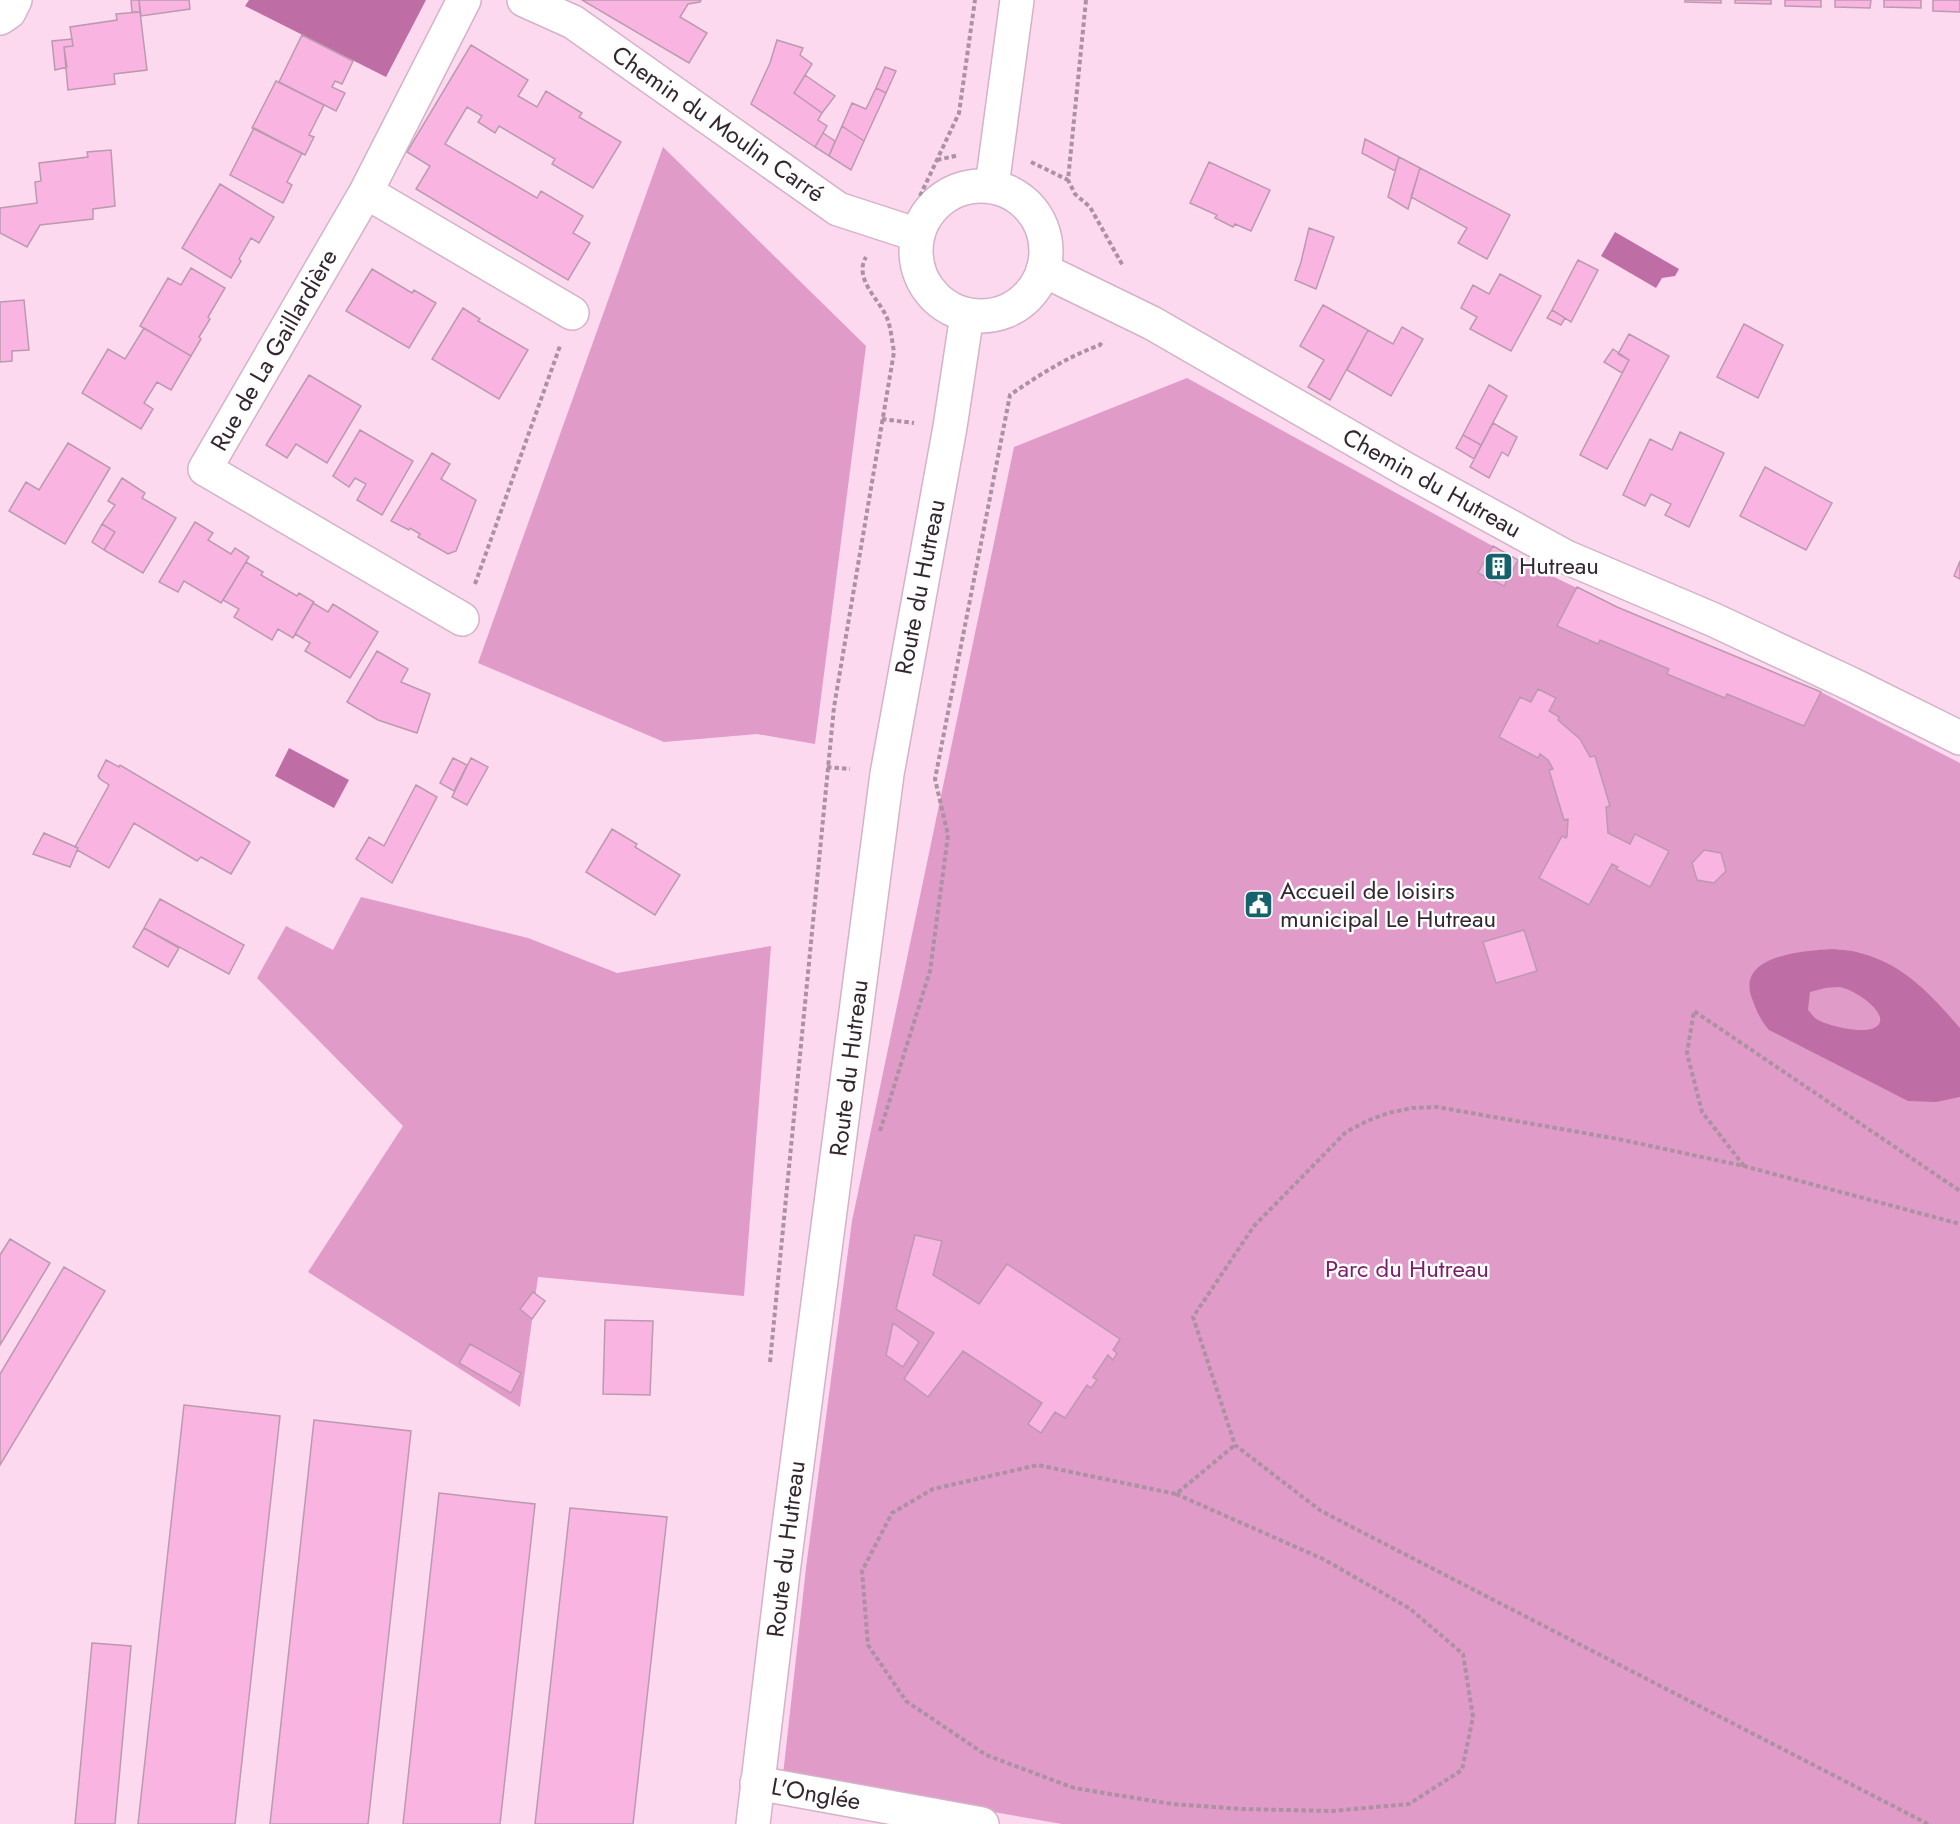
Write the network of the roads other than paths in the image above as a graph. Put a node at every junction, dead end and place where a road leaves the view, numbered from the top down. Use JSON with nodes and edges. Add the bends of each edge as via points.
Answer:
{"nodes":[{"id":1,"x":15,"y":0,"type":"edge"},
{"id":2,"x":464,"y":0,"type":"edge"},
{"id":3,"x":524,"y":0,"type":"edge"},
{"id":4,"x":1017,"y":0,"type":"edge"},
{"id":5,"x":0,"y":18,"type":"edge"},
{"id":6,"x":992,"y":186,"type":"junction"},
{"id":7,"x":366,"y":192,"type":"junction"},
{"id":8,"x":918,"y":235,"type":"junction"},
{"id":9,"x":1043,"y":270,"type":"junction"},
{"id":10,"x":572,"y":313,"type":"road end"},
{"id":11,"x":967,"y":315,"type":"junction"},
{"id":12,"x":462,"y":619,"type":"road end"},
{"id":13,"x":1960,"y":738,"type":"edge"},
{"id":14,"x":757,"y":1783,"type":"junction"},
{"id":15,"x":753,"y":1824,"type":"edge"},
{"id":16,"x":982,"y":1824,"type":"edge"}],
"edges":[{"from":1,"to":5,"type":"street","via":[[9,12]]},
{"from":2,"to":7,"type":"street","name":"Rue de La Gaillardière"},
{"from":3,"to":8,"type":"street","name":"Chemin du Moulin Carré","via":[[573,22],[838,209]]},
{"from":4,"to":6,"type":"street"},
{"from":6,"to":8,"type":"street","via":[[972,186],[937,202]]},
{"from":6,"to":9,"type":"street","via":[[1013,194],[1030,208],[1042,226],[1046,248]]},
{"from":7,"to":10,"type":"street"},
{"from":7,"to":12,"type":"street","name":"Rue de La Gaillardière","via":[[205,469]]},
{"from":8,"to":11,"type":"street","via":[[916,256],[921,276],[932,294],[947,307]]},
{"from":9,"to":11,"type":"street","via":[[1035,288],[1022,302],[1005,311]]},
{"from":9,"to":13,"type":"street","name":"Chemin du Hutreau","via":[[1214,358],[1566,557],[1714,620]]},
{"from":11,"to":14,"type":"street","name":"Route du Hutreau","via":[[887,774]]},
{"from":14,"to":15,"type":"street","name":"Route du Hutreau"},
{"from":14,"to":16,"type":"street","name":"L'Onglée"}]}
